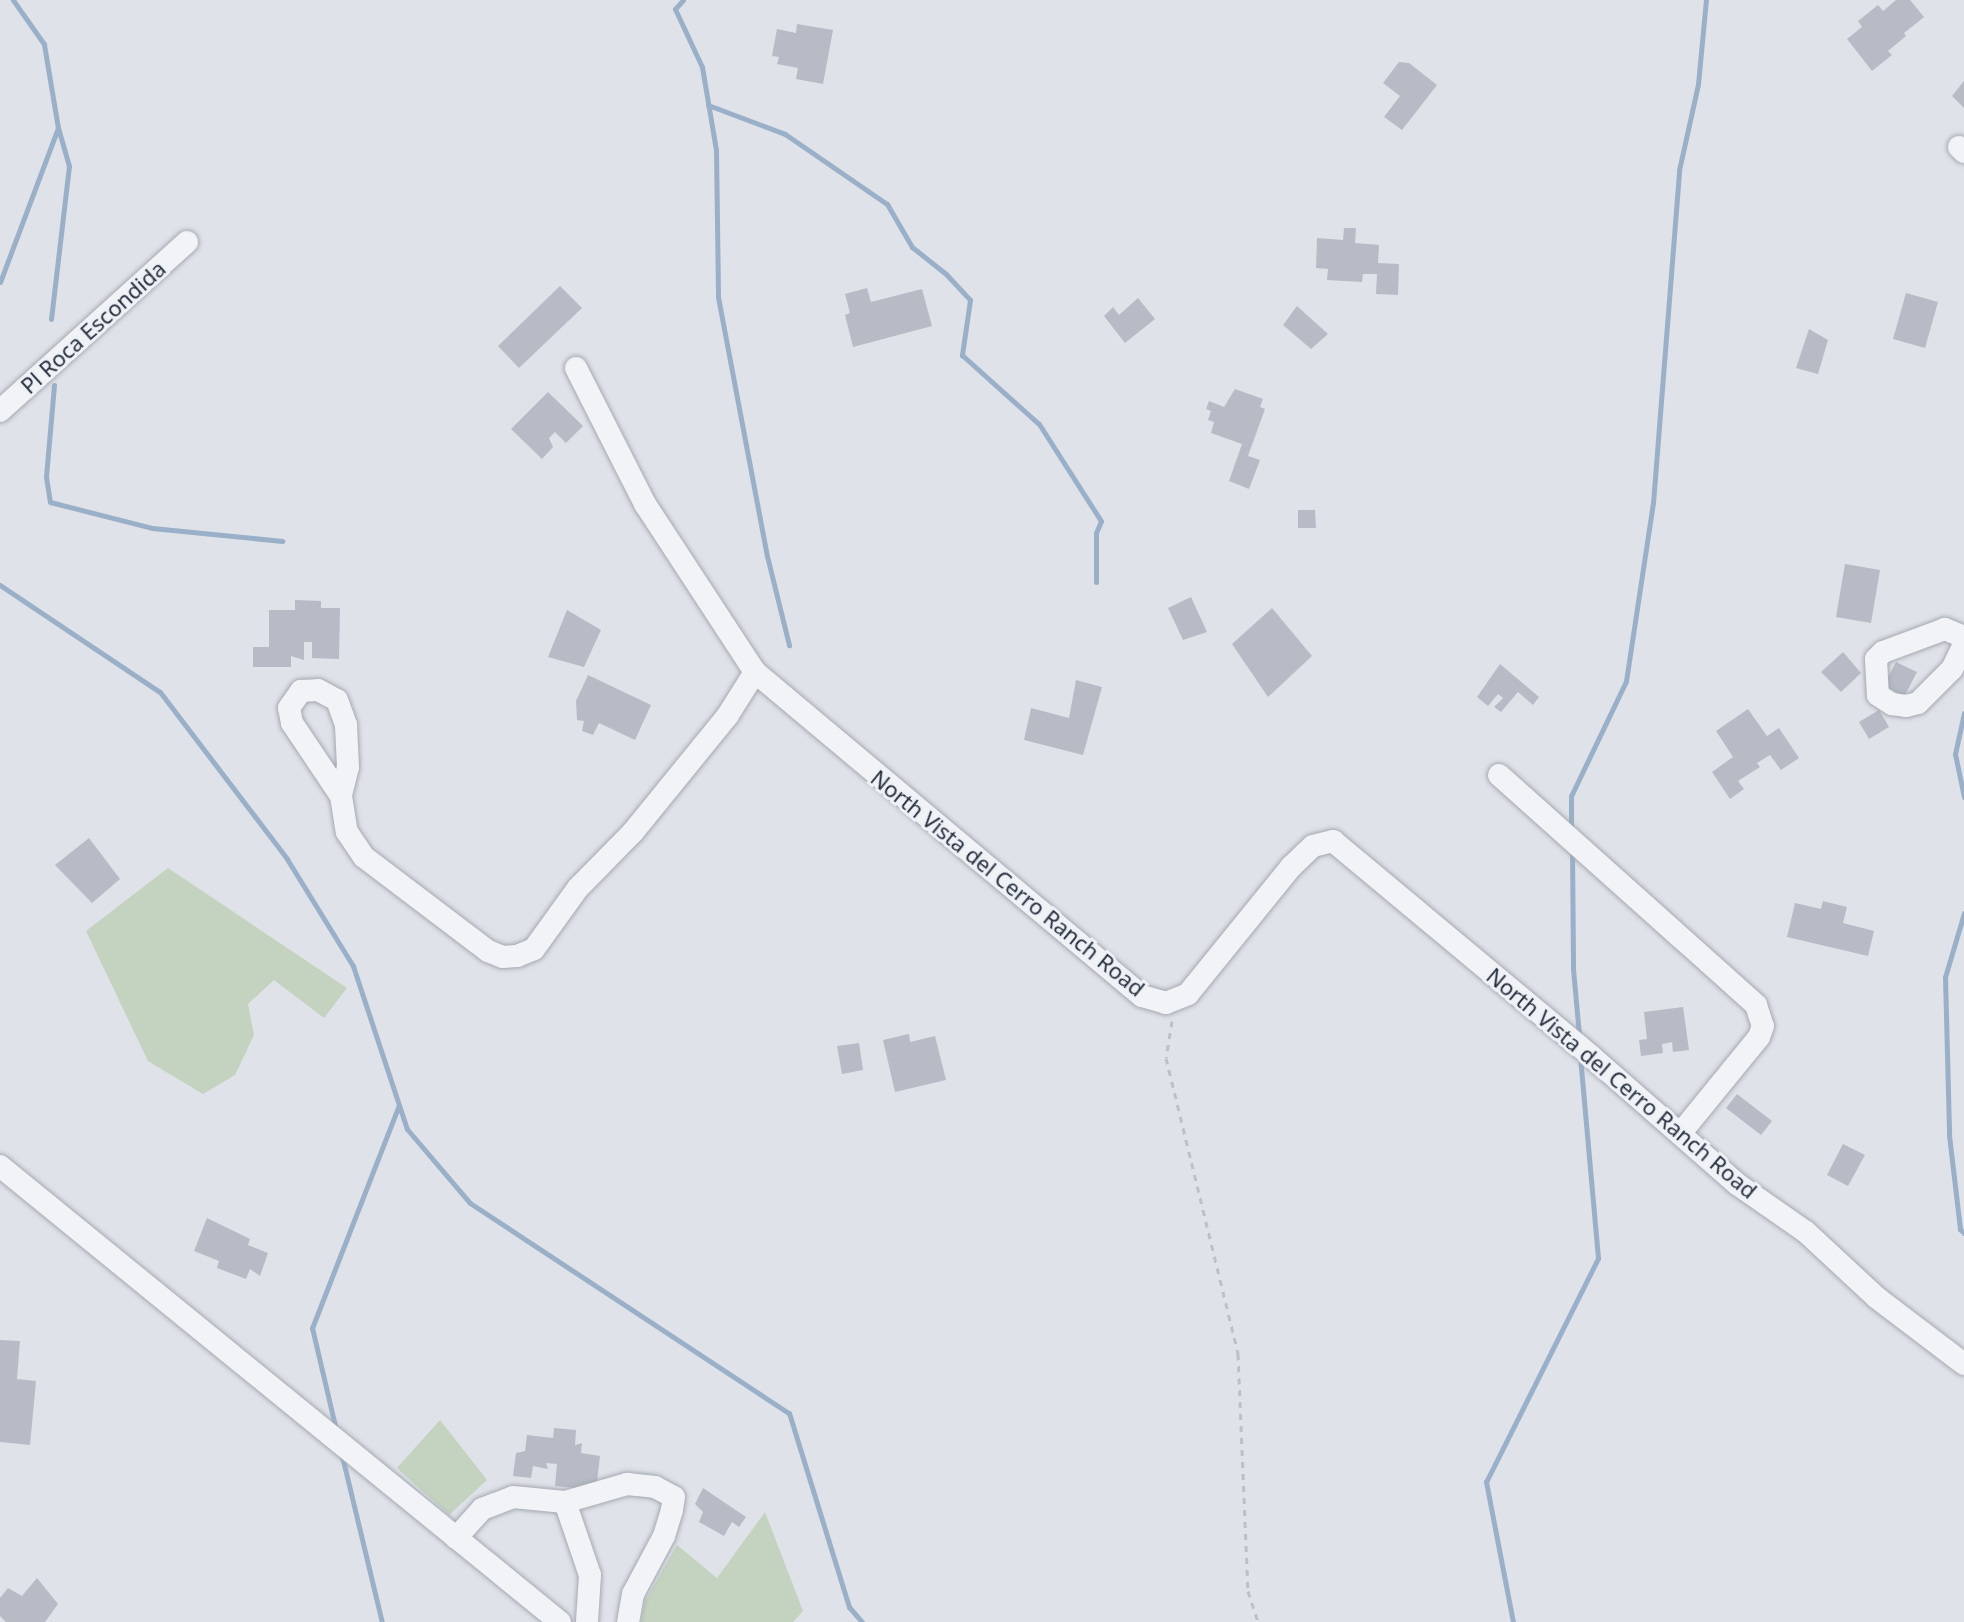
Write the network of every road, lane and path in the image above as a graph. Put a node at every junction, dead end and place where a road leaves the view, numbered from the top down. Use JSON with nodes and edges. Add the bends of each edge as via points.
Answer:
{"nodes":[{"id":1,"x":187,"y":242,"type":"dead end"},
{"id":2,"x":576,"y":368,"type":"dead end"},
{"id":3,"x":0,"y":411,"type":"edge"},
{"id":4,"x":1964,"y":637,"type":"edge"},
{"id":5,"x":1964,"y":644,"type":"edge"},
{"id":6,"x":755,"y":672,"type":"junction"},
{"id":7,"x":1499,"y":775,"type":"dead end"},
{"id":8,"x":341,"y":796,"type":"dead end"},
{"id":9,"x":1177,"y":998,"type":"junction"},
{"id":10,"x":1680,"y":1134,"type":"junction"},
{"id":11,"x":0,"y":1166,"type":"edge"},
{"id":12,"x":1964,"y":1364,"type":"edge"},
{"id":13,"x":565,"y":1502,"type":"junction"},
{"id":14,"x":456,"y":1538,"type":"junction"},
{"id":15,"x":560,"y":1622,"type":"edge"},
{"id":16,"x":587,"y":1622,"type":"edge"},
{"id":17,"x":628,"y":1622,"type":"edge"},
{"id":18,"x":1258,"y":1622,"type":"edge"}],
"edges":[{"from":1,"to":3,"type":"street","name":"Pl Roca Escondida"},
{"from":2,"to":6,"type":"street","name":"North Vista del Cerro Ranch Road","via":[[645,504]]},
{"from":4,"to":5,"type":"street","via":[[1945,629],[1883,652],[1876,659],[1878,695],[1892,704],[1918,703],[1952,669]]},
{"from":6,"to":8,"type":"street","via":[[728,715],[633,832],[578,888],[534,949],[517,956],[488,951],[364,857],[347,832]]},
{"from":6,"to":9,"type":"street","name":"North Vista del Cerro Ranch Road","via":[[1142,996],[1166,1003]]},
{"from":7,"to":10,"type":"street","via":[[1756,1005],[1763,1026],[1759,1037]]},
{"from":9,"to":10,"type":"street","name":"North Vista del Cerro Ranch Road","via":[[1210,971],[1291,867],[1313,846],[1333,841]]},
{"from":9,"to":18,"type":"path","via":[[1166,1058],[1238,1354],[1248,1591]]},
{"from":10,"to":12,"type":"street","name":"North Vista del Cerro Ranch Road"},
{"from":11,"to":14,"type":"street"},
{"from":13,"to":14,"type":"street","via":[[513,1497],[482,1509]]},
{"from":13,"to":16,"type":"street","via":[[590,1575]]},
{"from":13,"to":17,"type":"street","via":[[627,1484],[655,1487],[674,1497],[664,1536],[633,1594]]},
{"from":14,"to":15,"type":"street"}]}
